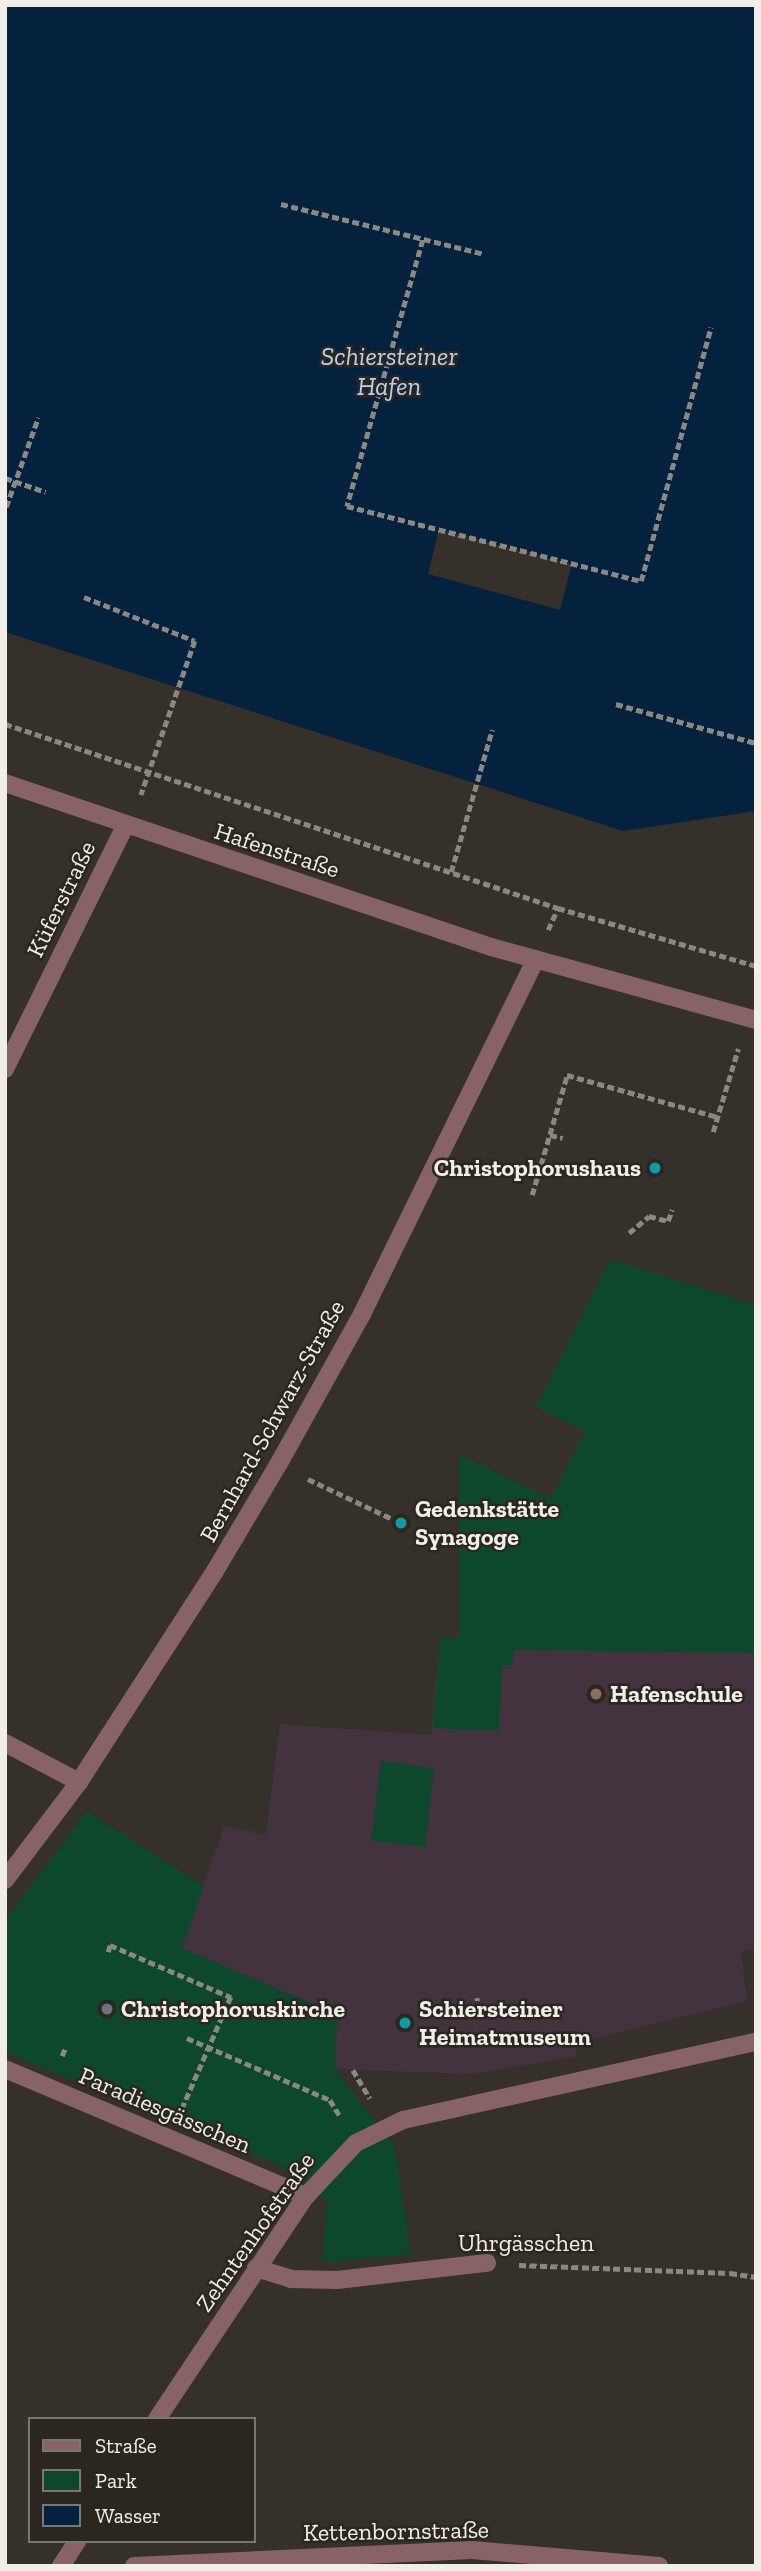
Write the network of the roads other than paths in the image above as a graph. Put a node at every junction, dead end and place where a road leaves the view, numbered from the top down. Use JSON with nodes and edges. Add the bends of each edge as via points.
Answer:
{"nodes":[{"id":1,"x":5,"y":783,"type":"edge"},
{"id":2,"x":124,"y":826,"type":"junction"},
{"id":3,"x":536,"y":959,"type":"junction"},
{"id":4,"x":751,"y":1019,"type":"edge"},
{"id":5,"x":5,"y":1069,"type":"edge"},
{"id":6,"x":5,"y":1743,"type":"edge"},
{"id":7,"x":79,"y":1782,"type":"junction"},
{"id":8,"x":5,"y":1880,"type":"edge"},
{"id":9,"x":756,"y":2042,"type":"edge"},
{"id":10,"x":5,"y":2069,"type":"edge"},
{"id":11,"x":306,"y":2196,"type":"junction"},
{"id":12,"x":487,"y":2263,"type":"road end"},
{"id":13,"x":256,"y":2268,"type":"junction"},
{"id":14,"x":158,"y":2417,"type":"edge"},
{"id":15,"x":76,"y":2543,"type":"edge"},
{"id":16,"x":61,"y":2566,"type":"edge"},
{"id":17,"x":134,"y":2566,"type":"edge"},
{"id":18,"x":659,"y":2566,"type":"edge"}],
"edges":[{"from":1,"to":2,"type":"street","name":"Hafenstraße"},
{"from":2,"to":3,"type":"street","name":"Hafenstraße"},
{"from":2,"to":5,"type":"street","name":"Küferstraße"},
{"from":3,"to":4,"type":"street","name":"Hafenstraße"},
{"from":3,"to":7,"type":"street","name":"Bernhard-Schwarz-Straße","via":[[362,1314],[215,1571]]},
{"from":6,"to":7,"type":"street"},
{"from":7,"to":8,"type":"street","name":"Bernhard-Schwarz-Straße"},
{"from":9,"to":11,"type":"street","name":"Zehntenhofstraße","via":[[403,2120],[356,2143]]},
{"from":10,"to":11,"type":"street","name":"Paradiesgässchen"},
{"from":11,"to":13,"type":"street","name":"Zehntenhofstraße"},
{"from":12,"to":13,"type":"street","name":"Uhrgässchen","via":[[337,2280],[291,2280]]},
{"from":13,"to":14,"type":"street","name":"Zehntenhofstraße"},
{"from":15,"to":16,"type":"street"},
{"from":17,"to":18,"type":"street","name":"Kettenbornstraße","via":[[472,2550]]}]}
